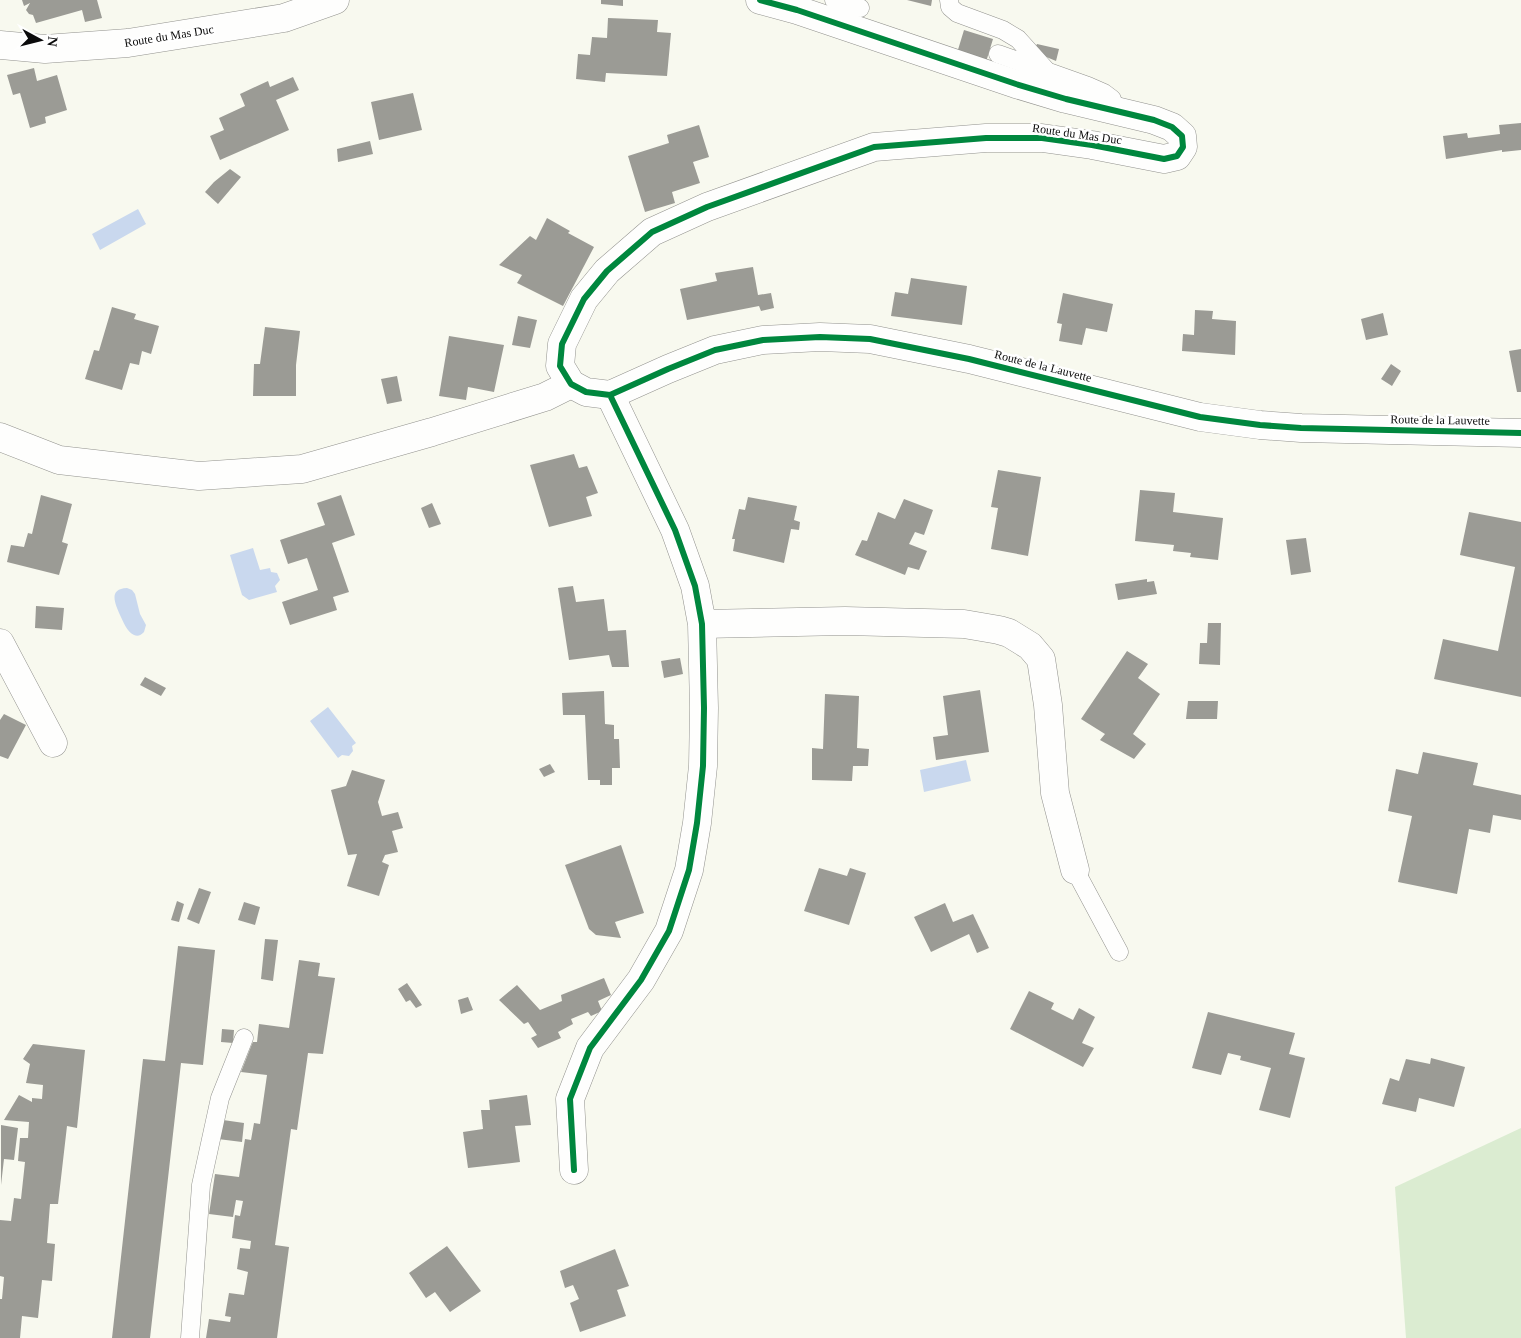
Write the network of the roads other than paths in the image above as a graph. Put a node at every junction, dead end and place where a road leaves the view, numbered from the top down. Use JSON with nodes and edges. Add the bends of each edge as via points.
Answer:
{"nodes":[{"id":1,"x":335,"y":0,"type":"edge"},
{"id":2,"x":760,"y":0,"type":"edge"},
{"id":3,"x":834,"y":0,"type":"edge"},
{"id":4,"x":949,"y":0,"type":"edge"},
{"id":5,"x":860,"y":8,"type":"dead end"},
{"id":6,"x":0,"y":45,"type":"edge"},
{"id":7,"x":998,"y":54,"type":"dead end"},
{"id":8,"x":1046,"y":70,"type":"junction"},
{"id":9,"x":1114,"y":110,"type":"junction"},
{"id":10,"x":571,"y":384,"type":"junction"},
{"id":11,"x":610,"y":395,"type":"junction"},
{"id":12,"x":1521,"y":433,"type":"edge"},
{"id":13,"x":0,"y":437,"type":"edge"},
{"id":14,"x":702,"y":624,"type":"junction"},
{"id":15,"x":0,"y":643,"type":"edge"},
{"id":16,"x":54,"y":743,"type":"dead end"},
{"id":17,"x":1075,"y":870,"type":"joint"},
{"id":18,"x":1119,"y":952,"type":"dead end"},
{"id":19,"x":244,"y":1038,"type":"dead end"},
{"id":20,"x":574,"y":1170,"type":"dead end"},
{"id":21,"x":190,"y":1338,"type":"edge"}],
"edges":[{"from":1,"to":6,"type":"street","name":"Route du Mas Duc","via":[[284,18],[128,43],[45,49]]},
{"from":2,"to":9,"type":"street","name":"Route du Mas Duc","via":[[1016,84]]},
{"from":3,"to":5,"type":"lane"},
{"from":4,"to":8,"type":"lane","via":[[950,7],[957,13],[1018,39]]},
{"from":7,"to":8,"type":"lane"},
{"from":8,"to":9,"type":"lane","via":[[1104,93],[1112,99]]},
{"from":9,"to":10,"type":"street","name":"Route du Mas Duc","via":[[1172,127],[1182,136],[1183,147],[1177,156],[1164,159],[1042,138],[986,138],[874,147],[707,207],[652,232],[607,271],[584,299],[562,344],[560,366]]},
{"from":10,"to":11,"type":"street","via":[[586,392]]},
{"from":10,"to":13,"type":"street","via":[[535,400],[302,469],[198,476],[59,460]]},
{"from":11,"to":12,"type":"street","name":"Route de la Lauvette","via":[[714,350],[763,340],[830,337],[870,339],[968,359],[1200,417],[1301,428]]},
{"from":11,"to":14,"type":"street","via":[[675,530],[694,586]]},
{"from":14,"to":17,"type":"street","via":[[964,624],[1009,633],[1030,646],[1041,659],[1055,793]]},
{"from":14,"to":20,"type":"street","via":[[703,766],[689,870],[669,931],[641,980],[590,1048],[570,1099]]},
{"from":15,"to":16,"type":"street"},
{"from":17,"to":18,"type":"lane"},
{"from":19,"to":21,"type":"lane","via":[[220,1098],[201,1184]]}]}
